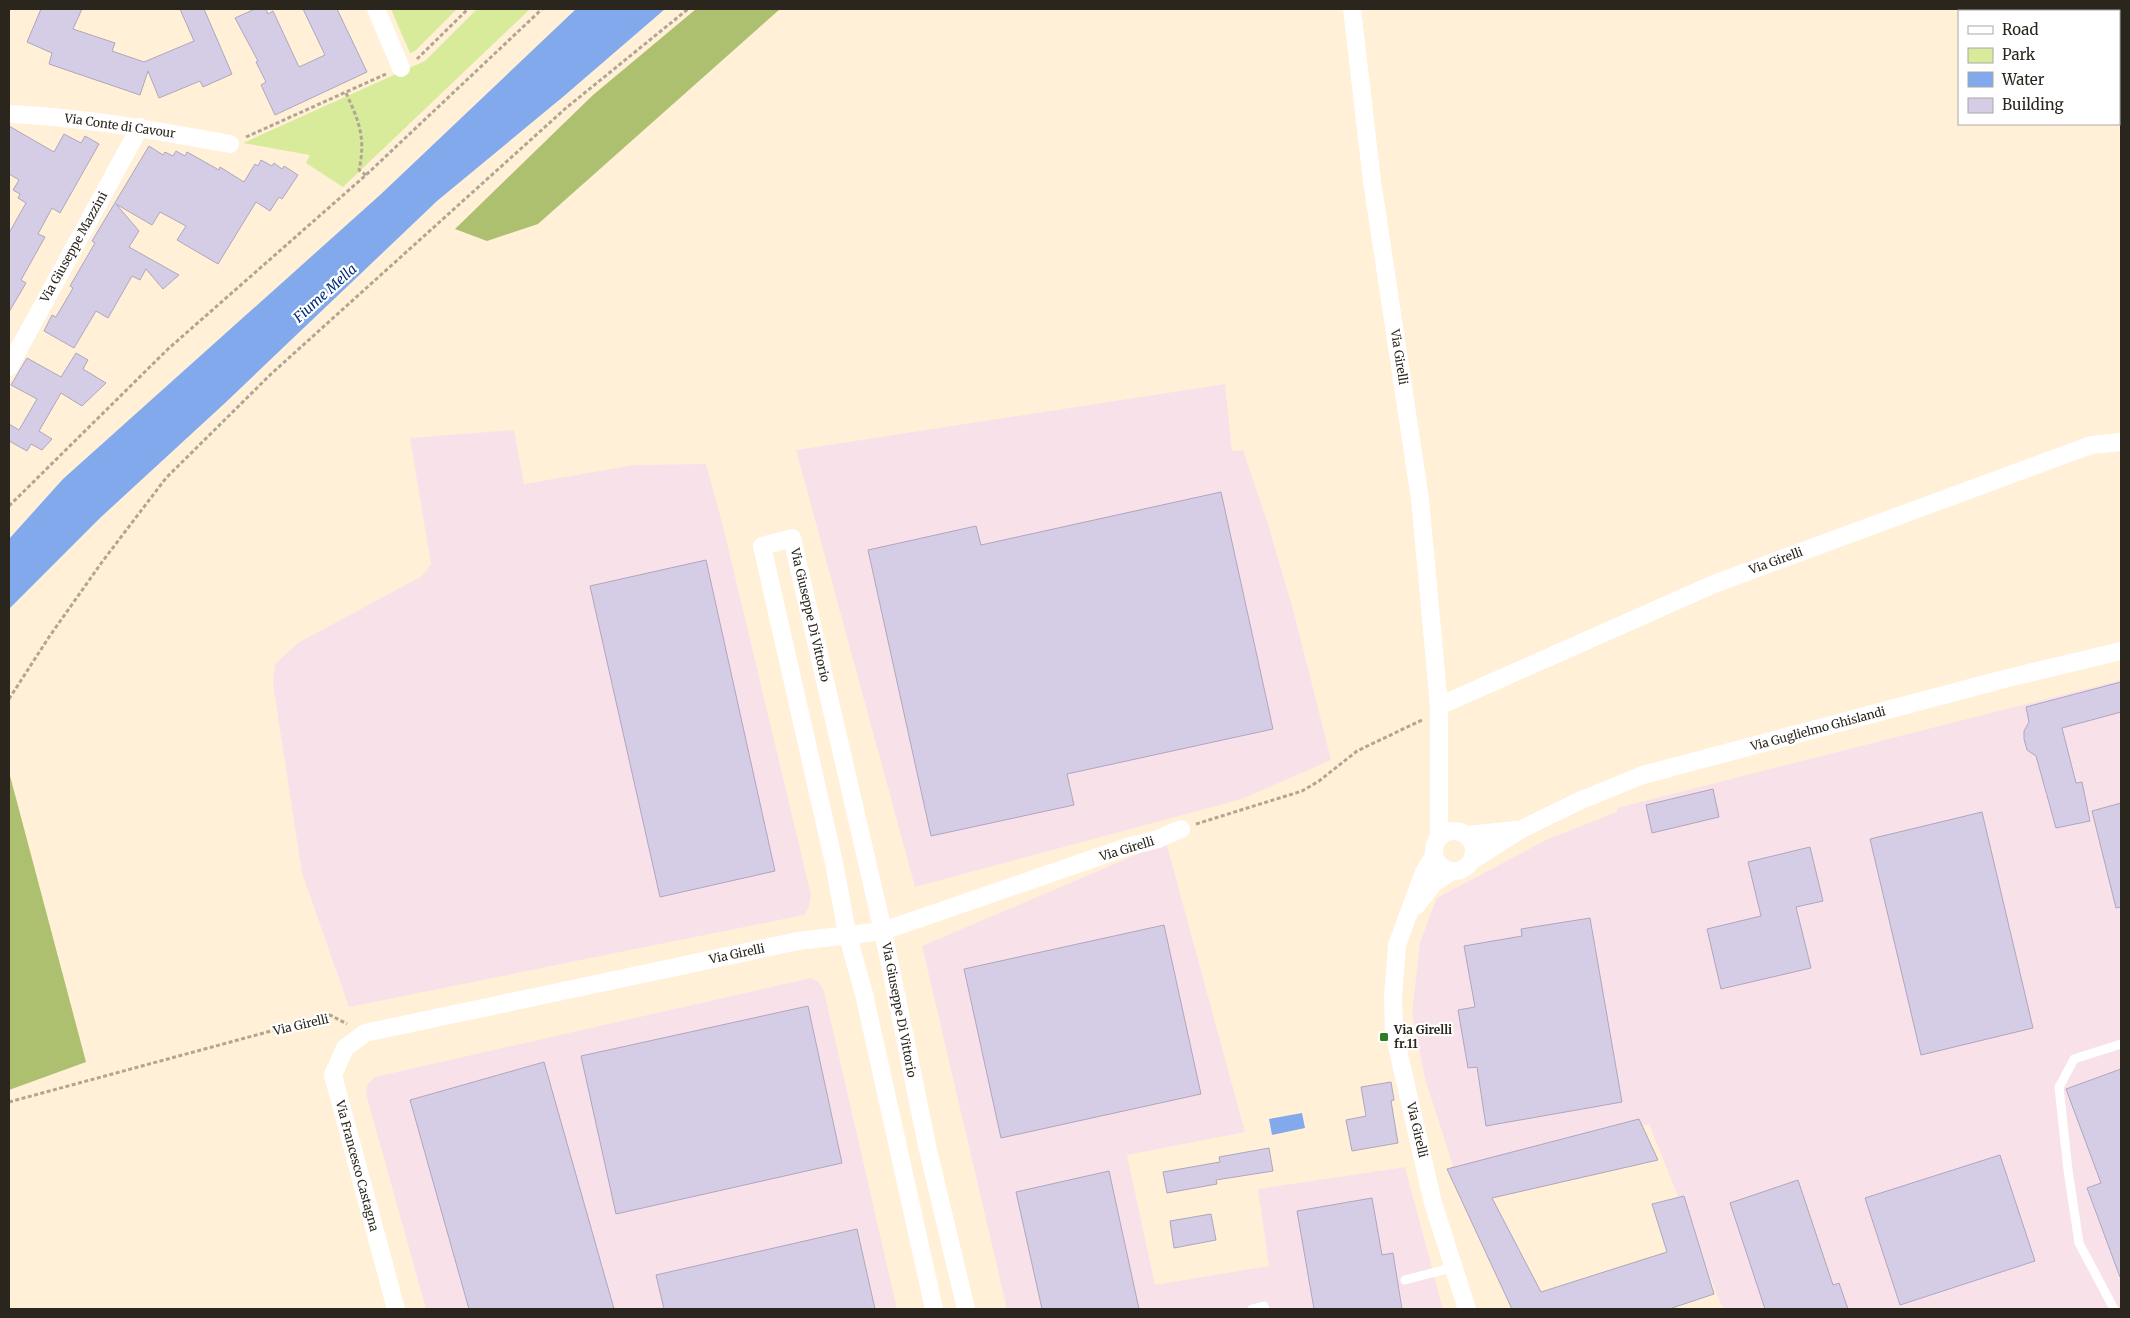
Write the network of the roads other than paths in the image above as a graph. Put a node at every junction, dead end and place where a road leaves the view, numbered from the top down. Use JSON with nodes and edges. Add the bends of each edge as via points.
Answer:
{"nodes":[{"id":1,"x":376,"y":9,"type":"edge"},
{"id":2,"x":1352,"y":9,"type":"edge"},
{"id":3,"x":401,"y":68,"type":"road end"},
{"id":4,"x":9,"y":114,"type":"edge"},
{"id":5,"x":140,"y":128,"type":"junction"},
{"id":6,"x":230,"y":144,"type":"road end"},
{"id":7,"x":9,"y":367,"type":"edge"},
{"id":8,"x":2121,"y":442,"type":"edge"},
{"id":9,"x":2121,"y":651,"type":"edge"},
{"id":10,"x":1439,"y":706,"type":"junction"},
{"id":11,"x":1181,"y":828,"type":"road end"},
{"id":12,"x":1522,"y":829,"type":"junction"},
{"id":13,"x":1467,"y":835,"type":"junction"},
{"id":14,"x":1439,"y":838,"type":"junction"},
{"id":15,"x":1434,"y":856,"type":"junction"},
{"id":16,"x":1474,"y":859,"type":"junction"},
{"id":17,"x":1451,"y":872,"type":"junction"},
{"id":18,"x":1406,"y":918,"type":"junction"},
{"id":19,"x":883,"y":931,"type":"junction"},
{"id":20,"x":847,"y":933,"type":"junction"},
{"id":21,"x":365,"y":1033,"type":"joint"},
{"id":22,"x":2121,"y":1044,"type":"edge"},
{"id":23,"x":1455,"y":1267,"type":"junction"},
{"id":24,"x":1406,"y":1280,"type":"dead end"},
{"id":25,"x":396,"y":1309,"type":"edge"},
{"id":26,"x":934,"y":1309,"type":"edge"},
{"id":27,"x":966,"y":1309,"type":"edge"},
{"id":28,"x":1252,"y":1309,"type":"edge"},
{"id":29,"x":1265,"y":1309,"type":"edge"},
{"id":30,"x":1467,"y":1309,"type":"edge"},
{"id":31,"x":2114,"y":1309,"type":"edge"}],
"edges":[{"from":1,"to":3,"type":"street"},
{"from":2,"to":10,"type":"street","name":"Via Girelli","via":[[1372,181],[1420,499]]},
{"from":4,"to":5,"type":"street","name":"Via Conte di Cavour"},
{"from":5,"to":6,"type":"street","name":"Via Conte di Cavour"},
{"from":5,"to":7,"type":"street","name":"Via Giuseppe Mazzini"},
{"from":8,"to":10,"type":"street","name":"Via Girelli","via":[[2091,445],[1714,584]]},
{"from":9,"to":12,"type":"street","name":"Via Guglielmo Ghislandi","via":[[1643,775]]},
{"from":10,"to":14,"type":"street","name":"Via Girelli"},
{"from":11,"to":19,"type":"street","name":"Via Girelli","via":[[1158,839]]},
{"from":12,"to":13,"type":"street","name":"Via Guglielmo Ghislandi"},
{"from":12,"to":16,"type":"street","name":"Via Guglielmo Ghislandi"},
{"from":13,"to":14,"type":"street","via":[[1447,832]]},
{"from":13,"to":16,"type":"street","via":[[1475,850]]},
{"from":14,"to":15,"type":"street","name":"Via Girelli"},
{"from":15,"to":17,"type":"street","via":[[1442,868]]},
{"from":15,"to":18,"type":"street","name":"Via Girelli","via":[[1424,872]]},
{"from":16,"to":17,"type":"street","name":"Via Girelli","via":[[1458,872]]},
{"from":17,"to":18,"type":"street","name":"Via Girelli","via":[[1434,883]]},
{"from":18,"to":23,"type":"street","name":"Via Girelli","via":[[1397,945],[1394,1033],[1433,1203]]},
{"from":19,"to":20,"type":"street","name":"Via Girelli"},
{"from":19,"to":20,"type":"street","name":"Via Giuseppe Di Vittorio","via":[[792,538],[762,546]]},
{"from":19,"to":27,"type":"street","name":"Via Giuseppe Di Vittorio","via":[[928,1150]]},
{"from":20,"to":21,"type":"street","name":"Via Girelli"},
{"from":20,"to":26,"type":"street","name":"Via Giuseppe Di Vittorio","via":[[864,994]]},
{"from":21,"to":25,"type":"street","name":"Via Francesco Castagna","via":[[345,1048],[333,1075]]},
{"from":22,"to":31,"type":"lane","via":[[2074,1059],[2059,1087],[2079,1243]]},
{"from":23,"to":24,"type":"lane"},
{"from":23,"to":30,"type":"street","name":"Via Girelli"},
{"from":28,"to":29,"type":"lane","via":[[1264,1306]]}]}
